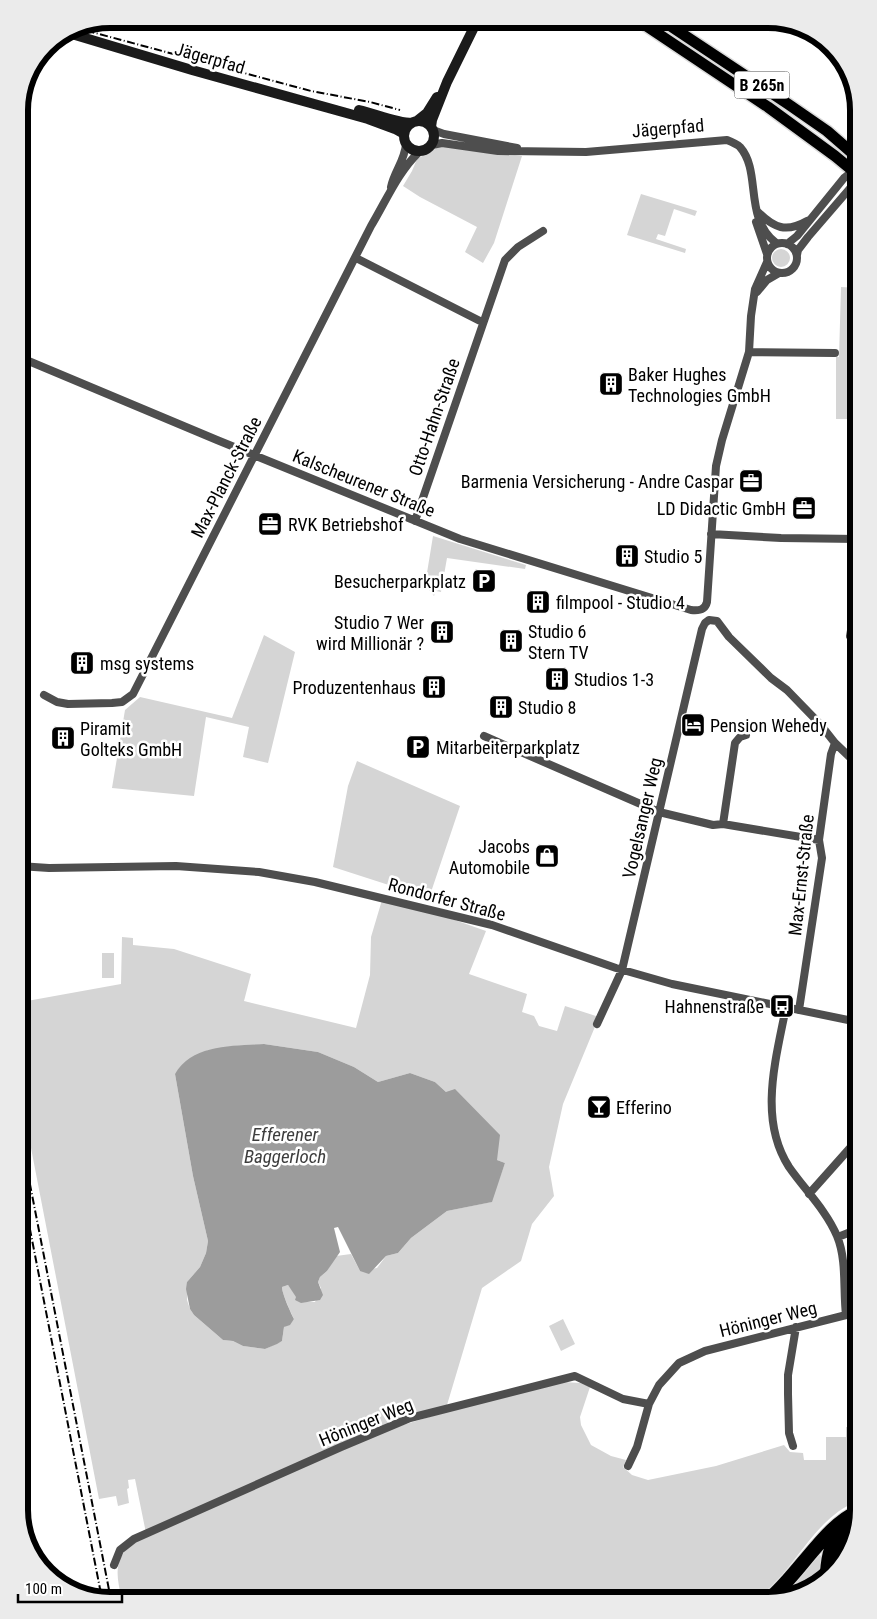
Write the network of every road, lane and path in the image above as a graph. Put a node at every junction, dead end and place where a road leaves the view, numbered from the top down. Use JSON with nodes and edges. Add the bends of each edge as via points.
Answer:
{"nodes":[{"id":1,"x":474,"y":28,"type":"edge"},
{"id":2,"x":650,"y":28,"type":"edge"},
{"id":3,"x":674,"y":28,"type":"edge"},
{"id":4,"x":76,"y":35,"type":"edge"},
{"id":5,"x":447,"y":82,"type":"junction"},
{"id":6,"x":289,"y":96,"type":"junction"},
{"id":7,"x":415,"y":122,"type":"junction"},
{"id":8,"x":432,"y":129,"type":"junction"},
{"id":9,"x":405,"y":139,"type":"junction"},
{"id":10,"x":432,"y":145,"type":"junction"},
{"id":11,"x":531,"y":151,"type":"junction"},
{"id":12,"x":850,"y":151,"type":"edge"},
{"id":13,"x":419,"y":152,"type":"junction"},
{"id":14,"x":850,"y":168,"type":"edge"},
{"id":15,"x":850,"y":176,"type":"edge"},
{"id":16,"x":850,"y":182,"type":"edge"},
{"id":17,"x":390,"y":192,"type":"junction"},
{"id":18,"x":756,"y":210,"type":"junction"},
{"id":19,"x":812,"y":218,"type":"junction"},
{"id":20,"x":543,"y":231,"type":"dead end"},
{"id":21,"x":776,"y":243,"type":"junction"},
{"id":22,"x":787,"y":244,"type":"junction"},
{"id":23,"x":796,"y":255,"type":"junction"},
{"id":24,"x":356,"y":258,"type":"junction"},
{"id":25,"x":767,"y":258,"type":"junction"},
{"id":26,"x":779,"y":272,"type":"junction"},
{"id":27,"x":755,"y":296,"type":"junction"},
{"id":28,"x":482,"y":322,"type":"junction"},
{"id":29,"x":749,"y":352,"type":"junction"},
{"id":30,"x":835,"y":353,"type":"dead end"},
{"id":31,"x":28,"y":361,"type":"edge"},
{"id":32,"x":255,"y":455,"type":"junction"},
{"id":33,"x":415,"y":521,"type":"junction"},
{"id":34,"x":711,"y":534,"type":"junction"},
{"id":35,"x":850,"y":539,"type":"edge"},
{"id":36,"x":44,"y":695,"type":"dead end"},
{"id":37,"x":746,"y":735,"type":"dead end"},
{"id":38,"x":484,"y":736,"type":"dead end"},
{"id":39,"x":836,"y":743,"type":"junction"},
{"id":40,"x":850,"y":757,"type":"edge"},
{"id":41,"x":659,"y":812,"type":"junction"},
{"id":42,"x":723,"y":824,"type":"junction"},
{"id":43,"x":819,"y":840,"type":"junction"},
{"id":44,"x":28,"y":867,"type":"edge"},
{"id":45,"x":622,"y":970,"type":"junction"},
{"id":46,"x":786,"y":1007,"type":"junction"},
{"id":47,"x":799,"y":1010,"type":"junction"},
{"id":48,"x":850,"y":1020,"type":"edge"},
{"id":49,"x":597,"y":1024,"type":"dead end"},
{"id":50,"x":850,"y":1148,"type":"edge"},
{"id":51,"x":809,"y":1194,"type":"junction"},
{"id":52,"x":850,"y":1232,"type":"edge"},
{"id":53,"x":838,"y":1237,"type":"junction"},
{"id":54,"x":850,"y":1314,"type":"edge"},
{"id":55,"x":846,"y":1315,"type":"junction"},
{"id":56,"x":796,"y":1327,"type":"junction"},
{"id":57,"x":649,"y":1404,"type":"junction"},
{"id":58,"x":793,"y":1446,"type":"dead end"},
{"id":59,"x":628,"y":1466,"type":"dead end"},
{"id":60,"x":849,"y":1516,"type":"edge"},
{"id":61,"x":847,"y":1527,"type":"edge"},
{"id":62,"x":114,"y":1564,"type":"dead end"},
{"id":63,"x":827,"y":1565,"type":"edge"},
{"id":64,"x":778,"y":1591,"type":"edge"}],
"edges":[{"from":1,"to":5,"type":"main road"},
{"from":2,"to":14,"type":"main road","number":"B 265n","via":[[760,101]]},
{"from":3,"to":12,"type":"main road","number":"B 265n","via":[[827,131]]},
{"from":4,"to":6,"type":"main road","name":"Jägerpfad"},
{"from":5,"to":7,"type":"main road","via":[[427,112]]},
{"from":5,"to":8,"type":"main road","via":[[432,120]]},
{"from":6,"to":7,"type":"main road","name":"Jägerpfad","via":[[386,116],[402,123]]},
{"from":6,"to":9,"type":"main road","name":"Jägerpfad","via":[[395,129]]},
{"from":7,"to":8,"type":"main road","via":[[427,124]]},
{"from":7,"to":9,"type":"main road","via":[[408,125]]},
{"from":8,"to":10,"type":"main road"},
{"from":8,"to":11,"type":"street"},
{"from":9,"to":13,"type":"main road","via":[[414,151]]},
{"from":9,"to":17,"type":"street","name":"Max-Planck-Straße","via":[[404,156]]},
{"from":10,"to":11,"type":"street","via":[[442,143],[498,151]]},
{"from":10,"to":13,"type":"main road"},
{"from":11,"to":18,"type":"street","name":"Jägerpfad","via":[[586,152],[727,140],[739,146],[749,164]]},
{"from":13,"to":17,"type":"street","name":"Max-Planck-Straße"},
{"from":15,"to":19,"type":"street","via":[[844,178]]},
{"from":16,"to":23,"type":"street"},
{"from":17,"to":24,"type":"street","name":"Max-Planck-Straße"},
{"from":18,"to":19,"type":"street","via":[[766,220],[784,228],[796,227]]},
{"from":18,"to":21,"type":"street","via":[[768,237]]},
{"from":18,"to":25,"type":"street"},
{"from":19,"to":22,"type":"street"},
{"from":20,"to":28,"type":"street","name":"Otto-Hahn-Straße","via":[[505,260]]},
{"from":21,"to":22,"type":"street"},
{"from":21,"to":25,"type":"street"},
{"from":22,"to":23,"type":"street","via":[[792,246]]},
{"from":23,"to":26,"type":"street","via":[[796,263],[791,269]]},
{"from":24,"to":28,"type":"street"},
{"from":24,"to":32,"type":"street","name":"Max-Planck-Straße"},
{"from":25,"to":26,"type":"street","via":[[772,269]]},
{"from":25,"to":27,"type":"street"},
{"from":26,"to":27,"type":"street","via":[[767,280]]},
{"from":27,"to":29,"type":"street"},
{"from":28,"to":33,"type":"street","name":"Otto-Hahn-Straße"},
{"from":29,"to":30,"type":"street"},
{"from":29,"to":34,"type":"street","via":[[718,456]]},
{"from":31,"to":32,"type":"street","name":"Kalscheurener Straße"},
{"from":32,"to":33,"type":"street","name":"Kalscheurener Straße"},
{"from":32,"to":36,"type":"street","name":"Max-Planck-Straße","via":[[134,694],[122,702],[68,704]]},
{"from":33,"to":34,"type":"street","name":"Kalscheurener Straße","via":[[460,539],[691,610],[706,606]]},
{"from":34,"to":35,"type":"street"},
{"from":37,"to":42,"type":"street","via":[[735,742]]},
{"from":38,"to":41,"type":"street"},
{"from":39,"to":40,"type":"street"},
{"from":39,"to":41,"type":"street","name":"Vogelsanger Weg","via":[[720,625],[713,620],[705,623]]},
{"from":39,"to":43,"type":"street","name":"Max-Ernst-Straße","via":[[831,754]]},
{"from":41,"to":42,"type":"street","via":[[713,825]]},
{"from":41,"to":45,"type":"street","name":"Vogelsanger Weg"},
{"from":42,"to":43,"type":"street"},
{"from":43,"to":47,"type":"street","name":"Max-Ernst-Straße","via":[[822,858]]},
{"from":44,"to":45,"type":"street","name":"Rondorfer Straße","via":[[176,866],[259,872],[315,882],[492,925]]},
{"from":45,"to":46,"type":"street","name":"Rondorfer Straße","via":[[672,984]]},
{"from":45,"to":49,"type":"street","name":"Vogelsanger Weg"},
{"from":46,"to":47,"type":"street","name":"Rondorfer Straße"},
{"from":46,"to":51,"type":"street","via":[[772,1086],[772,1122],[789,1166]]},
{"from":47,"to":48,"type":"street","name":"Rondorfer Straße"},
{"from":50,"to":51,"type":"street"},
{"from":51,"to":53,"type":"street"},
{"from":52,"to":53,"type":"street"},
{"from":53,"to":55,"type":"street"},
{"from":54,"to":55,"type":"street","name":"Höninger Weg"},
{"from":55,"to":56,"type":"street","name":"Höninger Weg"},
{"from":56,"to":57,"type":"street","name":"Höninger Weg","via":[[690,1357],[668,1374]]},
{"from":56,"to":58,"type":"street","via":[[788,1394],[789,1434]]},
{"from":57,"to":59,"type":"street","name":"Höninger Weg"},
{"from":57,"to":62,"type":"street","name":"Höninger Weg","via":[[623,1400],[575,1376],[410,1418],[134,1539],[120,1550]]},
{"from":60,"to":64,"type":"highway","via":[[833,1529]]},
{"from":61,"to":63,"type":"highway","via":[[835,1539]]}]}
